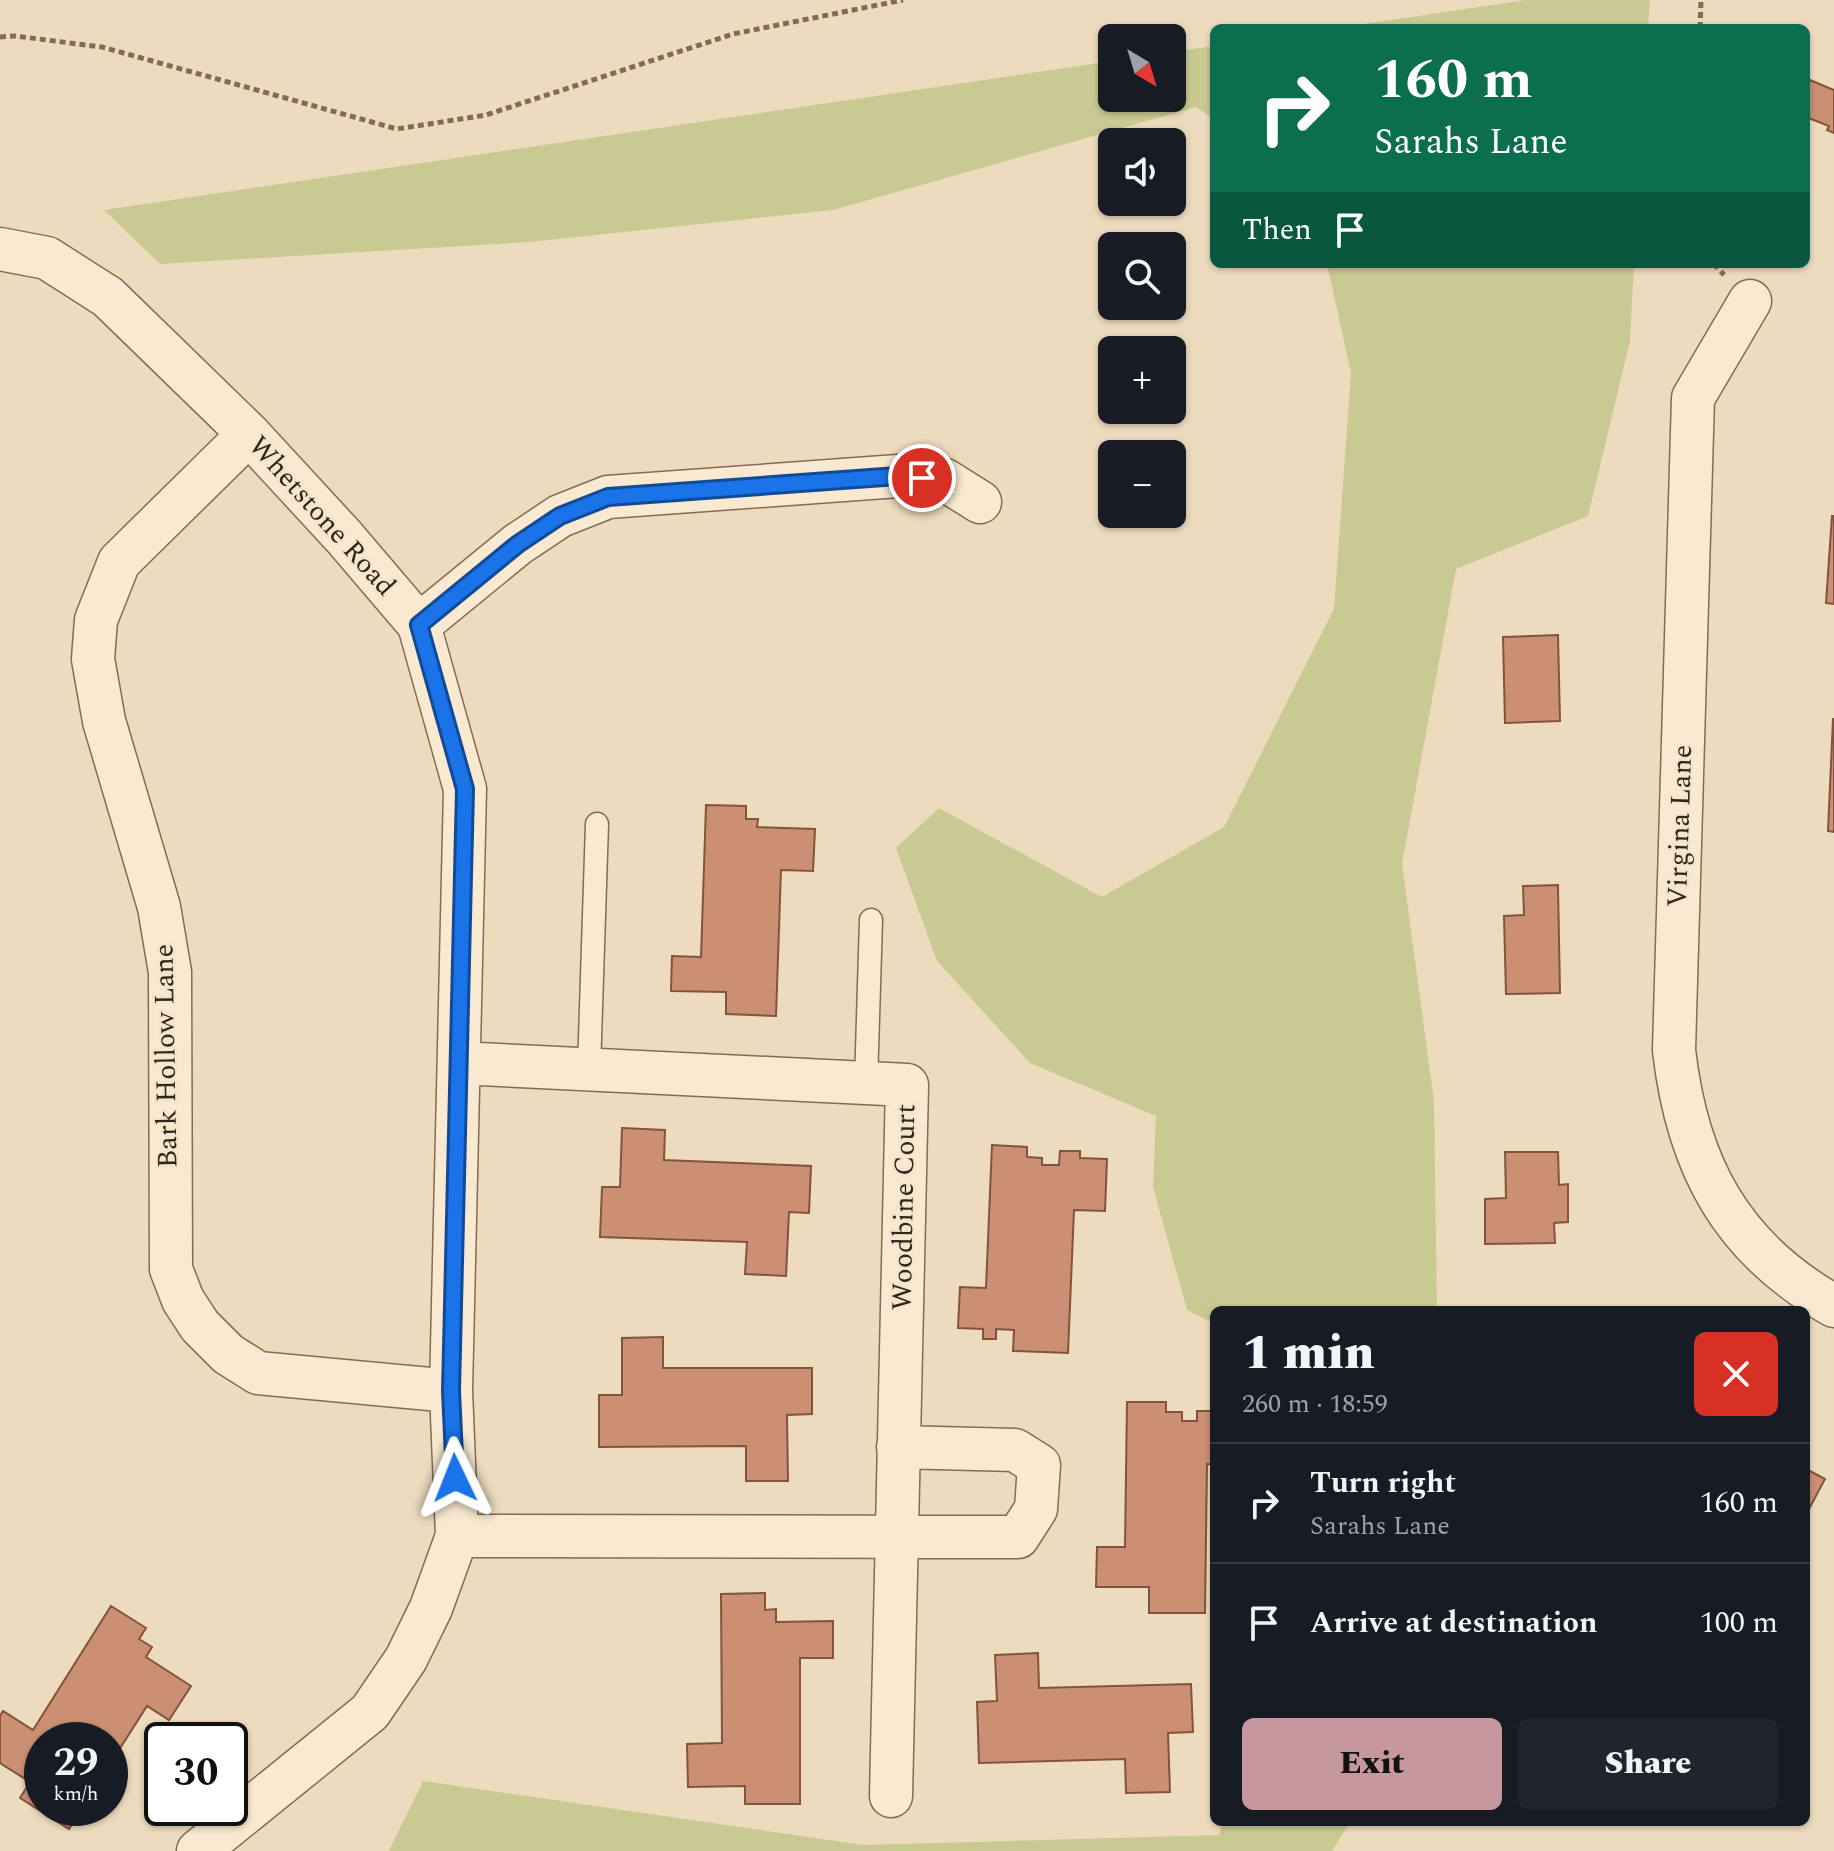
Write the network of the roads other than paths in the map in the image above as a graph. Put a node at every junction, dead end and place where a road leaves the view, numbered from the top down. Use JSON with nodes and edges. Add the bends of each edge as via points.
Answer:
{"nodes":[{"id":1,"x":0,"y":249,"type":"edge"},
{"id":2,"x":1750,"y":301,"type":"dead end"},
{"id":3,"x":249,"y":434,"type":"junction"},
{"id":4,"x":980,"y":502,"type":"dead end"},
{"id":5,"x":419,"y":625,"type":"junction"},
{"id":6,"x":597,"y":824,"type":"dead end"},
{"id":7,"x":871,"y":920,"type":"dead end"},
{"id":8,"x":459,"y":1063,"type":"junction"},
{"id":9,"x":589,"y":1069,"type":"junction"},
{"id":10,"x":866,"y":1083,"type":"junction"},
{"id":11,"x":1834,"y":1306,"type":"edge"},
{"id":12,"x":451,"y":1391,"type":"junction"},
{"id":13,"x":898,"y":1447,"type":"junction"},
{"id":14,"x":457,"y":1536,"type":"junction"},
{"id":15,"x":896,"y":1538,"type":"junction"},
{"id":16,"x":891,"y":1796,"type":"dead end"},
{"id":17,"x":198,"y":1851,"type":"edge"}],
"edges":[{"from":1,"to":3,"type":"street","name":"Whetstone Road","via":[[47,258],[108,297]]},
{"from":2,"to":11,"type":"street","name":"Virgina Lane","via":[[1693,398],[1674,1050],[1692,1144],[1724,1208],[1774,1265]]},
{"from":3,"to":5,"type":"street","name":"Whetstone Road"},
{"from":3,"to":12,"type":"street","name":"Bark Hollow Lane","via":[[119,562],[96,620],[93,659],[104,721],[169,958],[171,1269],[200,1326],[228,1354],[258,1373]]},
{"from":4,"to":5,"type":"street","via":[[945,480],[898,476],[608,497],[560,516],[518,544]]},
{"from":5,"to":8,"type":"street","name":"Whetstone Road","via":[[465,789]]},
{"from":6,"to":9,"type":"lane"},
{"from":7,"to":10,"type":"lane"},
{"from":8,"to":9,"type":"street","name":"Woodbine Court"},
{"from":8,"to":12,"type":"street","name":"Whetstone Road"},
{"from":9,"to":10,"type":"street","name":"Woodbine Court"},
{"from":10,"to":13,"type":"street","name":"Woodbine Court","via":[[907,1085]]},
{"from":12,"to":14,"type":"street","name":"Whetstone Road"},
{"from":13,"to":15,"type":"street","name":"Woodbine Court"},
{"from":13,"to":15,"type":"street","via":[[1015,1450],[1039,1465],[1036,1509],[1018,1537]]},
{"from":14,"to":15,"type":"street"},
{"from":14,"to":17,"type":"street","name":"Whetstone Road","via":[[406,1659],[370,1712]]},
{"from":15,"to":16,"type":"street","name":"Woodbine Court"}]}
